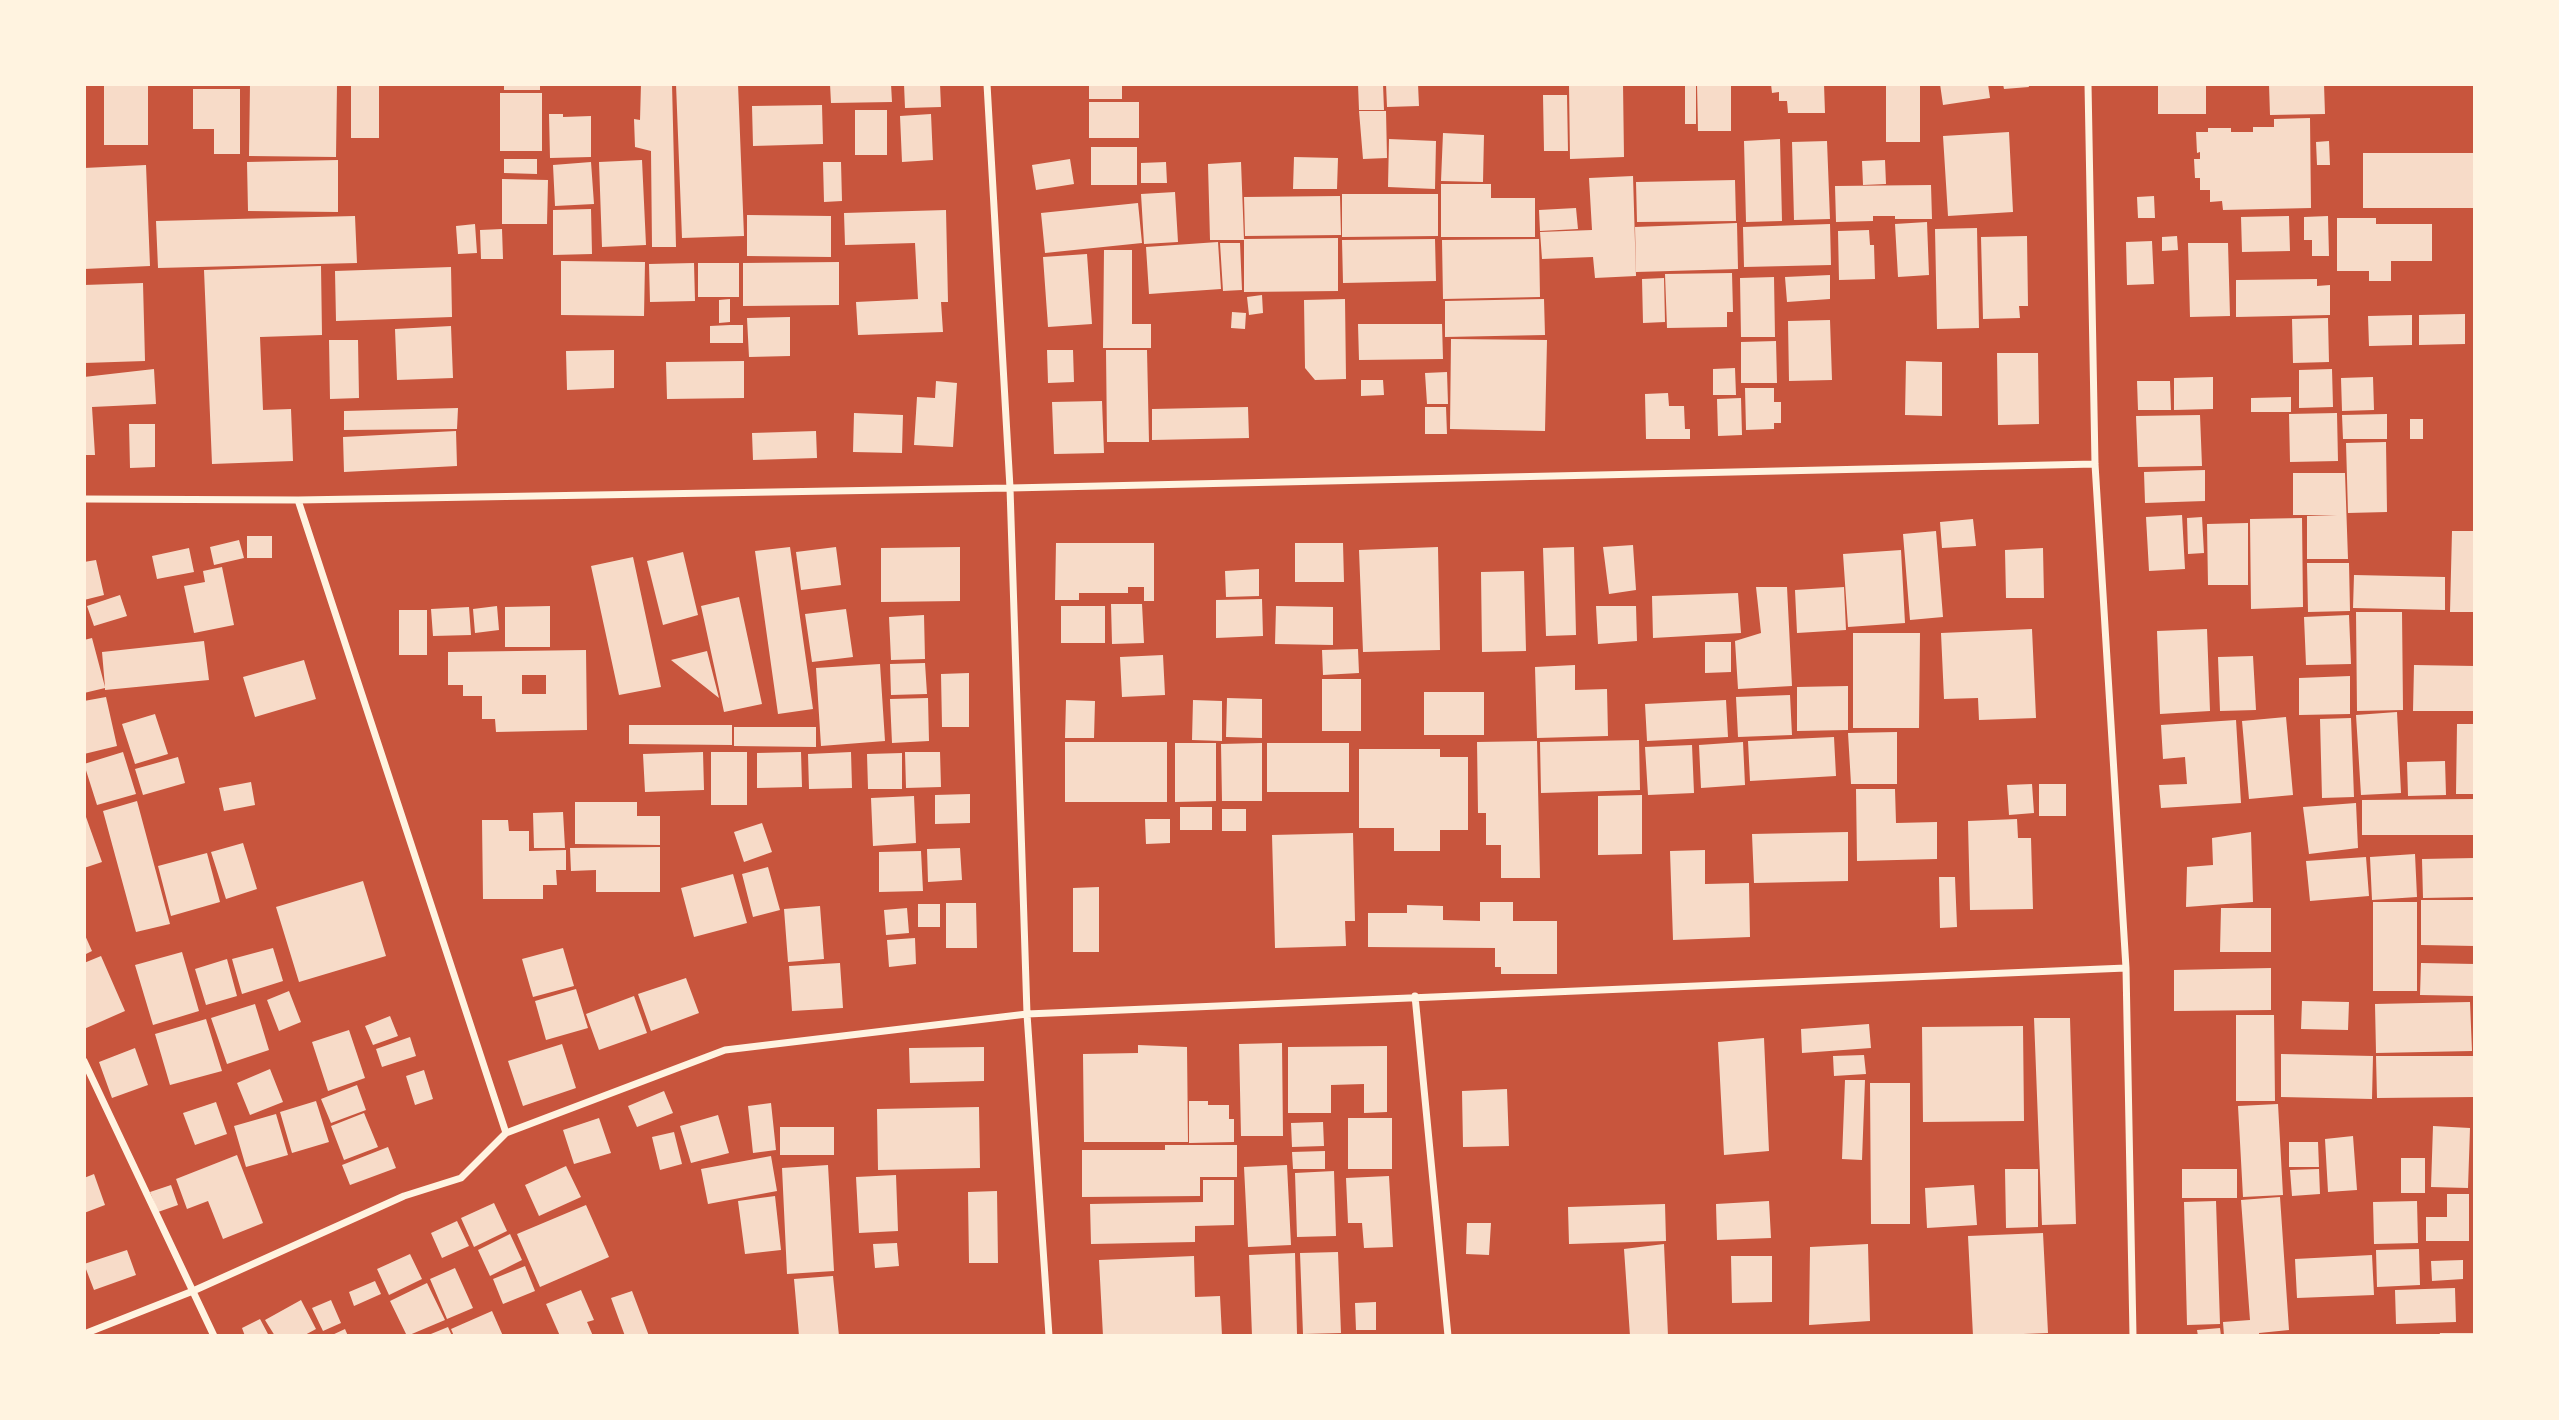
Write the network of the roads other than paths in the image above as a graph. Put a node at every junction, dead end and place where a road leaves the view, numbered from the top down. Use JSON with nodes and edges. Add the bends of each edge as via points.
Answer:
{"nodes":[{"id":1,"x":987,"y":84,"type":"edge"},
{"id":2,"x":2088,"y":84,"type":"edge"},
{"id":3,"x":2095,"y":464,"type":"junction"},
{"id":4,"x":1010,"y":488,"type":"junction"},
{"id":5,"x":84,"y":499,"type":"edge"},
{"id":6,"x":298,"y":500,"type":"junction"},
{"id":7,"x":2126,"y":968,"type":"junction"},
{"id":8,"x":1415,"y":996,"type":"junction"},
{"id":9,"x":1027,"y":1014,"type":"junction"},
{"id":10,"x":84,"y":1061,"type":"edge"},
{"id":11,"x":506,"y":1133,"type":"junction"},
{"id":12,"x":193,"y":1291,"type":"junction"},
{"id":13,"x":84,"y":1334,"type":"edge"},
{"id":14,"x":214,"y":1336,"type":"edge"},
{"id":15,"x":1049,"y":1336,"type":"edge"},
{"id":16,"x":1448,"y":1336,"type":"edge"},
{"id":17,"x":2133,"y":1336,"type":"edge"}],
"edges":[{"from":1,"to":4,"type":"street"},
{"from":2,"to":3,"type":"street"},
{"from":3,"to":4,"type":"street"},
{"from":3,"to":7,"type":"street"},
{"from":4,"to":6,"type":"street"},
{"from":4,"to":9,"type":"street"},
{"from":5,"to":6,"type":"street"},
{"from":6,"to":11,"type":"street"},
{"from":7,"to":8,"type":"street"},
{"from":7,"to":17,"type":"street"},
{"from":8,"to":9,"type":"street"},
{"from":8,"to":16,"type":"street"},
{"from":9,"to":11,"type":"street","via":[[725,1051]]},
{"from":9,"to":15,"type":"street"},
{"from":10,"to":12,"type":"street"},
{"from":11,"to":12,"type":"street","via":[[461,1178],[404,1196]]},
{"from":12,"to":13,"type":"street"},
{"from":12,"to":14,"type":"street"}]}
